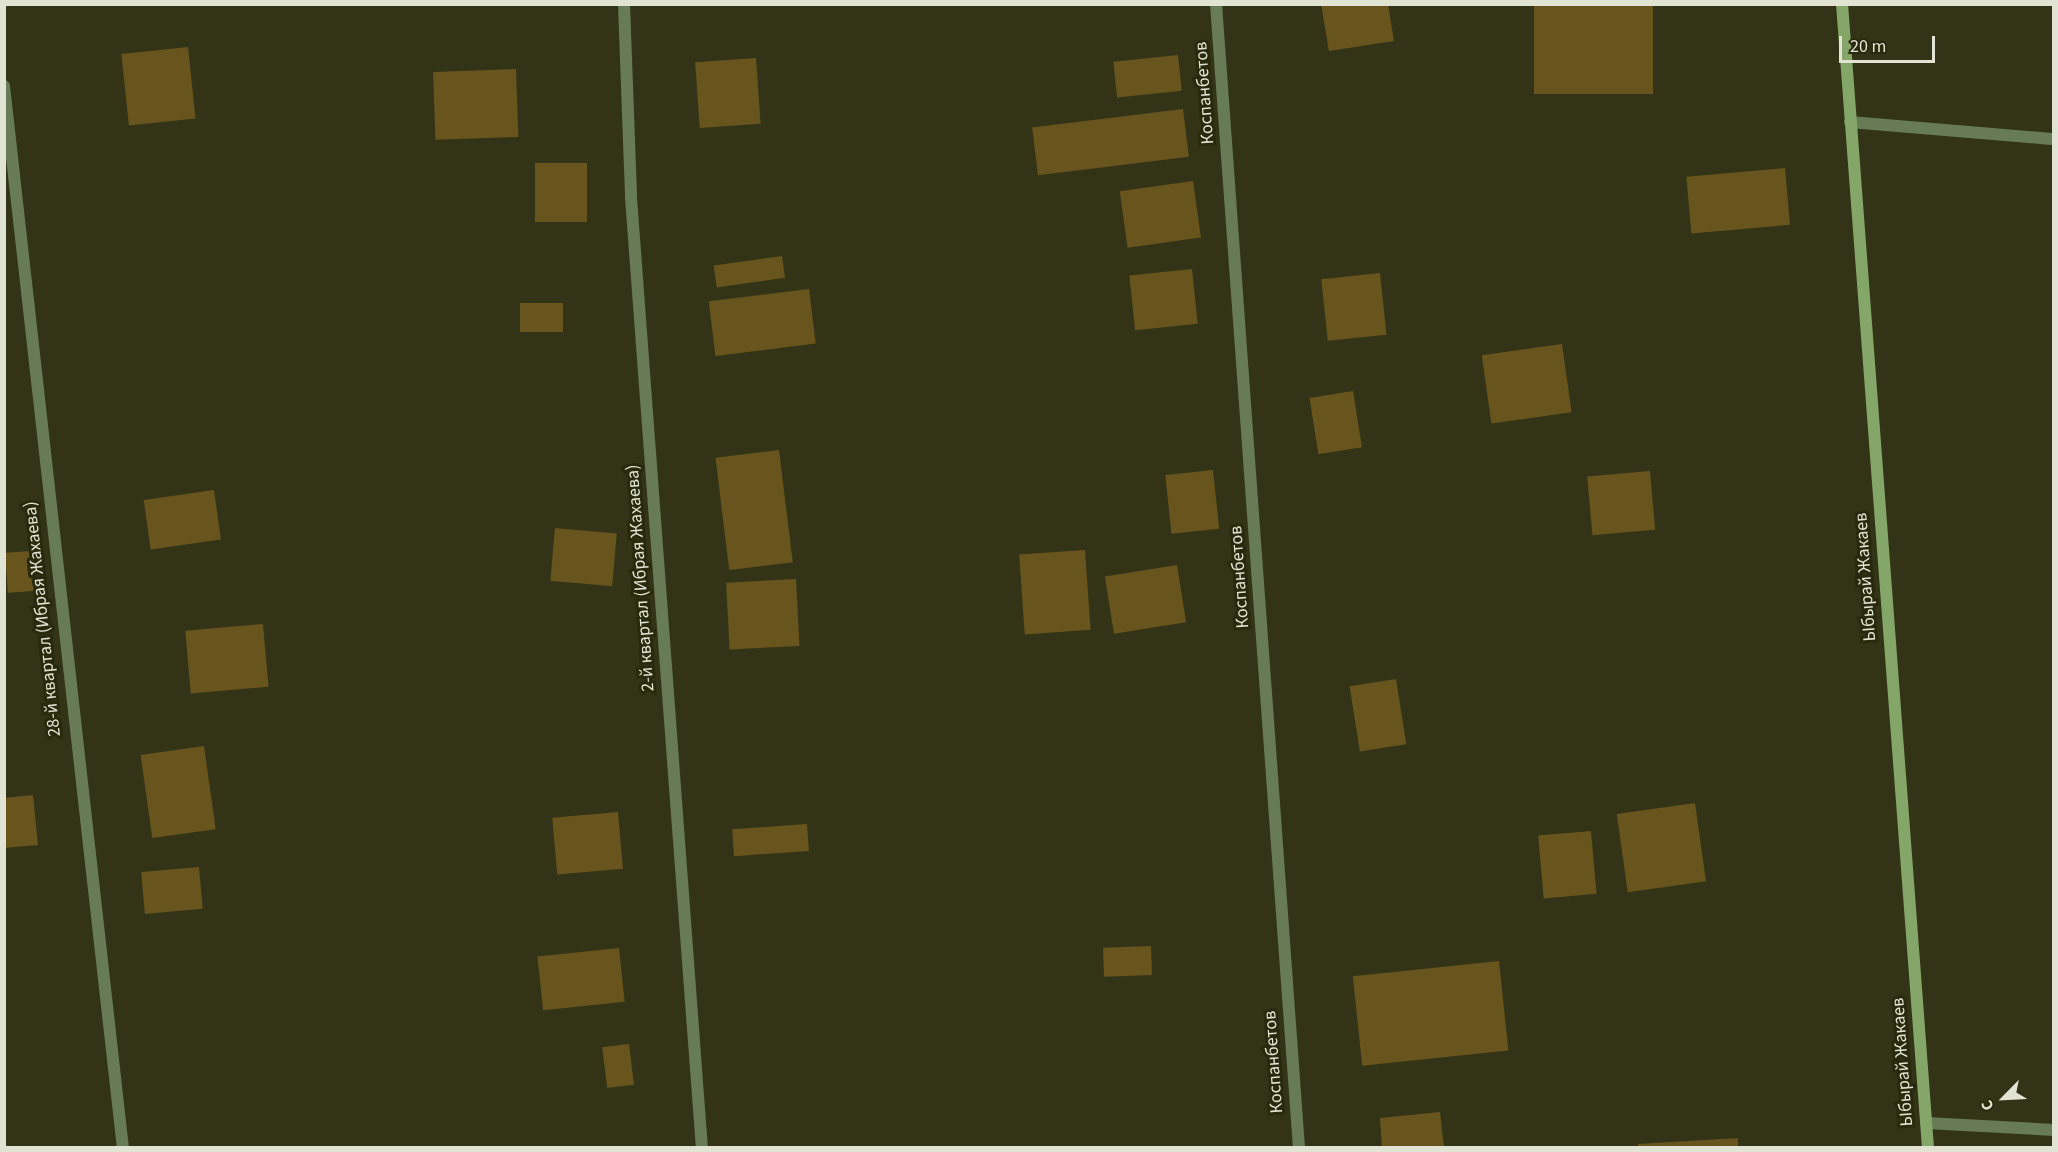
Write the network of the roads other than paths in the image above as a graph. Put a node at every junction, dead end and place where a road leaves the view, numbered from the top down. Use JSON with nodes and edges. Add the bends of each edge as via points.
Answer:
{"nodes":[{"id":1,"x":624,"y":4,"type":"edge"},
{"id":2,"x":1216,"y":4,"type":"edge"},
{"id":3,"x":1842,"y":4,"type":"edge"},
{"id":4,"x":4,"y":86,"type":"edge"},
{"id":5,"x":1850,"y":122,"type":"junction"},
{"id":6,"x":2054,"y":139,"type":"edge"},
{"id":7,"x":1926,"y":1123,"type":"junction"},
{"id":8,"x":2054,"y":1130,"type":"edge"},
{"id":9,"x":123,"y":1148,"type":"edge"},
{"id":10,"x":702,"y":1148,"type":"edge"},
{"id":11,"x":1299,"y":1148,"type":"edge"},
{"id":12,"x":1928,"y":1148,"type":"edge"}],
"edges":[{"from":1,"to":10,"type":"street","name":"2-й квартал (Ибрая Жахаева)","via":[[631,198]]},
{"from":2,"to":11,"type":"street","name":"Коспанбетов"},
{"from":3,"to":5,"type":"street","name":"Ыбырай Жакаев"},
{"from":4,"to":9,"type":"street","name":"28-й квартал (Ибрая Жахаева)"},
{"from":5,"to":6,"type":"street"},
{"from":5,"to":7,"type":"street","name":"Ыбырай Жакаев"},
{"from":7,"to":8,"type":"street"},
{"from":7,"to":12,"type":"street","name":"Ыбырай Жакаев"}]}
